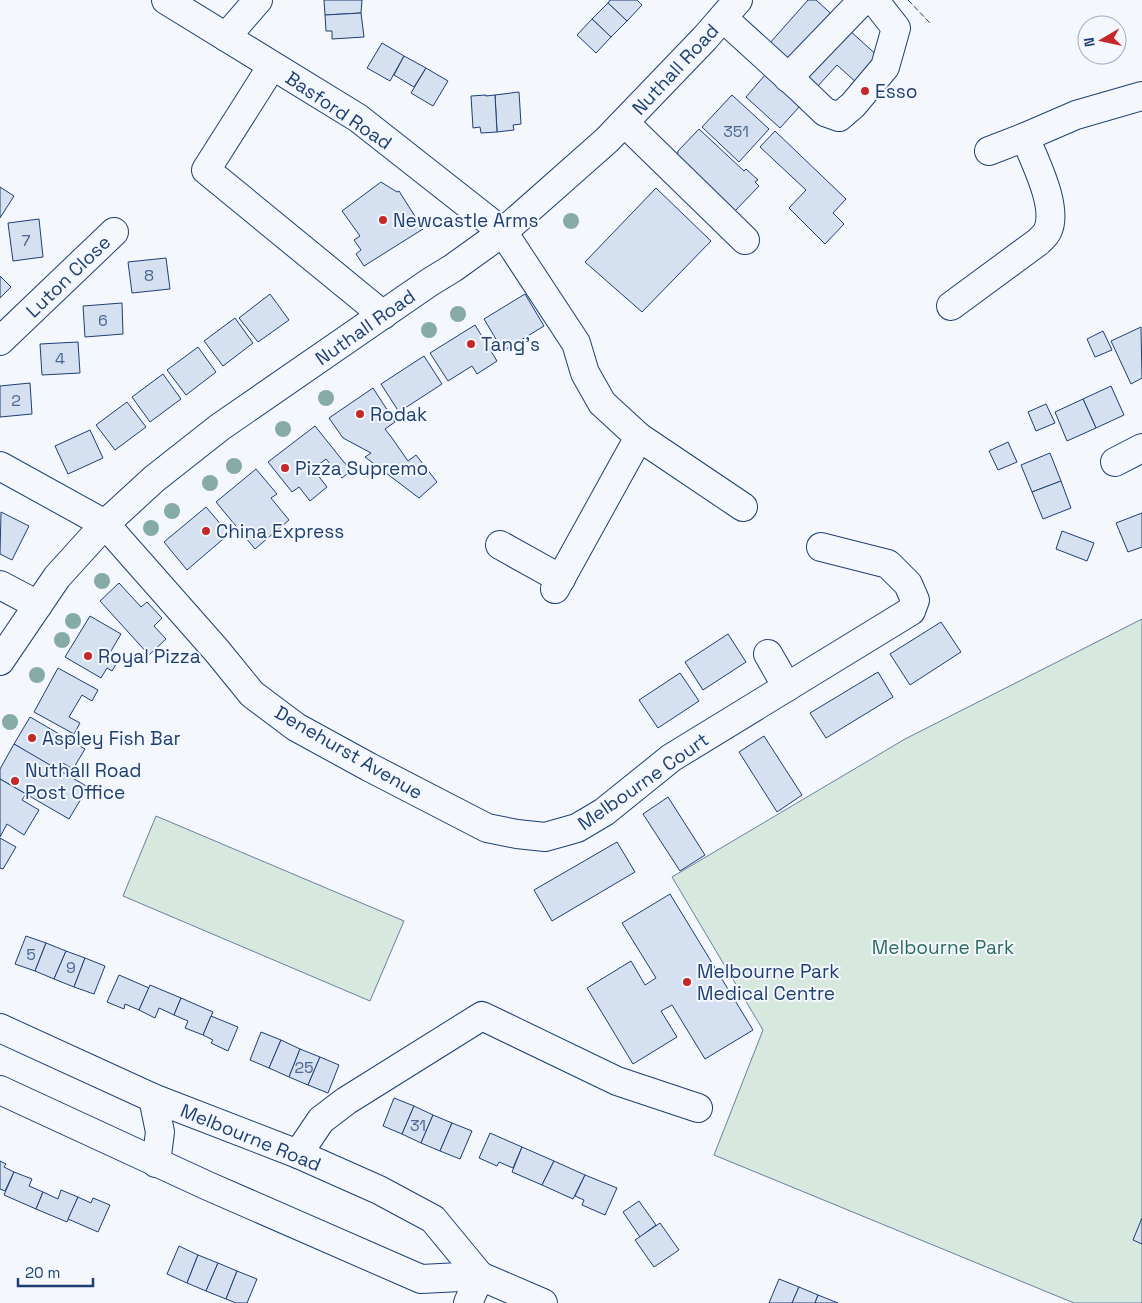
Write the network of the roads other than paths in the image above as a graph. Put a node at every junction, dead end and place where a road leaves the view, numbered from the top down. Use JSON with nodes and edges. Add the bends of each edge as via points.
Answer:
{"nodes":[{"id":1,"x":166,"y":0,"type":"edge"},
{"id":2,"x":258,"y":0,"type":"edge"},
{"id":3,"x":863,"y":0,"type":"edge"},
{"id":4,"x":874,"y":0,"type":"edge"},
{"id":5,"x":731,"y":9,"type":"edge"},
{"id":6,"x":226,"y":36,"type":"junction"},
{"id":7,"x":272,"y":66,"type":"junction"},
{"id":8,"x":788,"y":78,"type":"junction"},
{"id":9,"x":1142,"y":96,"type":"edge"},
{"id":10,"x":625,"y":123,"type":"junction"},
{"id":11,"x":1025,"y":137,"type":"junction"},
{"id":12,"x":989,"y":151,"type":"dead end"},
{"id":13,"x":114,"y":232,"type":"dead end"},
{"id":14,"x":503,"y":232,"type":"junction"},
{"id":15,"x":745,"y":240,"type":"dead end"},
{"id":16,"x":951,"y":306,"type":"dead end"},
{"id":17,"x":383,"y":315,"type":"junction"},
{"id":18,"x":0,"y":341,"type":"edge"},
{"id":19,"x":640,"y":438,"type":"junction"},
{"id":20,"x":1142,"y":448,"type":"edge"},
{"id":21,"x":1115,"y":462,"type":"dead end"},
{"id":22,"x":0,"y":466,"type":"edge"},
{"id":23,"x":743,"y":507,"type":"dead end"},
{"id":24,"x":106,"y":524,"type":"junction"},
{"id":25,"x":500,"y":545,"type":"dead end"},
{"id":26,"x":821,"y":547,"type":"dead end"},
{"id":27,"x":0,"y":585,"type":"edge"},
{"id":28,"x":38,"y":605,"type":"junction"},
{"id":29,"x":768,"y":654,"type":"dead end"},
{"id":30,"x":0,"y":661,"type":"edge"},
{"id":31,"x":787,"y":687,"type":"junction"},
{"id":32,"x":517,"y":834,"type":"joint"},
{"id":33,"x":0,"y":1028,"type":"edge"},
{"id":34,"x":0,"y":1090,"type":"edge"},
{"id":35,"x":152,"y":1098,"type":"junction"},
{"id":36,"x":698,"y":1108,"type":"dead end"},
{"id":37,"x":298,"y":1154,"type":"junction"},
{"id":38,"x":156,"y":1163,"type":"junction"},
{"id":39,"x":480,"y":1276,"type":"junction"},
{"id":40,"x":468,"y":1303,"type":"edge"},
{"id":41,"x":544,"y":1303,"type":"edge"}],
"edges":[{"from":1,"to":6,"type":"main road","name":"Basford Road"},
{"from":2,"to":6,"type":"main road"},
{"from":3,"to":8,"type":"main road"},
{"from":4,"to":8,"type":"main road","via":[[896,28],[885,67],[853,105],[839,116],[825,112]]},
{"from":5,"to":8,"type":"main road"},
{"from":5,"to":10,"type":"main road","name":"Nuthall Road"},
{"from":6,"to":7,"type":"main road","name":"Basford Road"},
{"from":7,"to":14,"type":"main road","name":"Basford Road","via":[[358,118]]},
{"from":7,"to":17,"type":"main road","via":[[206,170]]},
{"from":9,"to":11,"type":"main road","via":[[1076,115]]},
{"from":10,"to":14,"type":"main road","name":"Nuthall Road"},
{"from":10,"to":15,"type":"main road"},
{"from":11,"to":12,"type":"main road"},
{"from":11,"to":16,"type":"main road","via":[[1050,202],[1052,220],[1048,233]]},
{"from":13,"to":18,"type":"main road","name":"Luton Close"},
{"from":14,"to":17,"type":"main road","name":"Nuthall Road"},
{"from":14,"to":19,"type":"main road","name":"Basford Road","via":[[576,343],[585,373],[602,403]]},
{"from":17,"to":24,"type":"main road","name":"Nuthall Road","via":[[220,427],[154,479]]},
{"from":19,"to":23,"type":"main road","name":"Basford Road"},
{"from":19,"to":25,"type":"main road","via":[[558,584]]},
{"from":20,"to":21,"type":"main road"},
{"from":22,"to":24,"type":"main road"},
{"from":24,"to":28,"type":"main road","name":"Nuthall Road","via":[[57,577]]},
{"from":24,"to":32,"type":"main road","name":"Denehurst Avenue","via":[[252,694],[296,727],[369,767],[487,828]]},
{"from":26,"to":31,"type":"main road","name":"Melbourne Court","via":[[888,564],[908,584],[915,600],[911,611]]},
{"from":27,"to":28,"type":"main road"},
{"from":28,"to":30,"type":"main road","name":"Nuthall Road"},
{"from":29,"to":31,"type":"main road"},
{"from":31,"to":32,"type":"main road","name":"Melbourne Court","via":[[671,758],[604,812],[576,828],[545,837]]},
{"from":33,"to":35,"type":"main road","name":"Melbourne Road"},
{"from":34,"to":38,"type":"main road","name":"Melbourne Road"},
{"from":35,"to":37,"type":"main road","name":"Melbourne Road"},
{"from":35,"to":38,"type":"main road","via":[[160,1132]]},
{"from":36,"to":37,"type":"main road","via":[[618,1081],[482,1016],[346,1101],[321,1120]]},
{"from":37,"to":39,"type":"main road","name":"Melbourne Road","via":[[434,1219]]},
{"from":38,"to":39,"type":"main road","name":"Melbourne Road","via":[[422,1278]]},
{"from":39,"to":40,"type":"main road"},
{"from":39,"to":41,"type":"main road","name":"Melbourne Road"}]}
